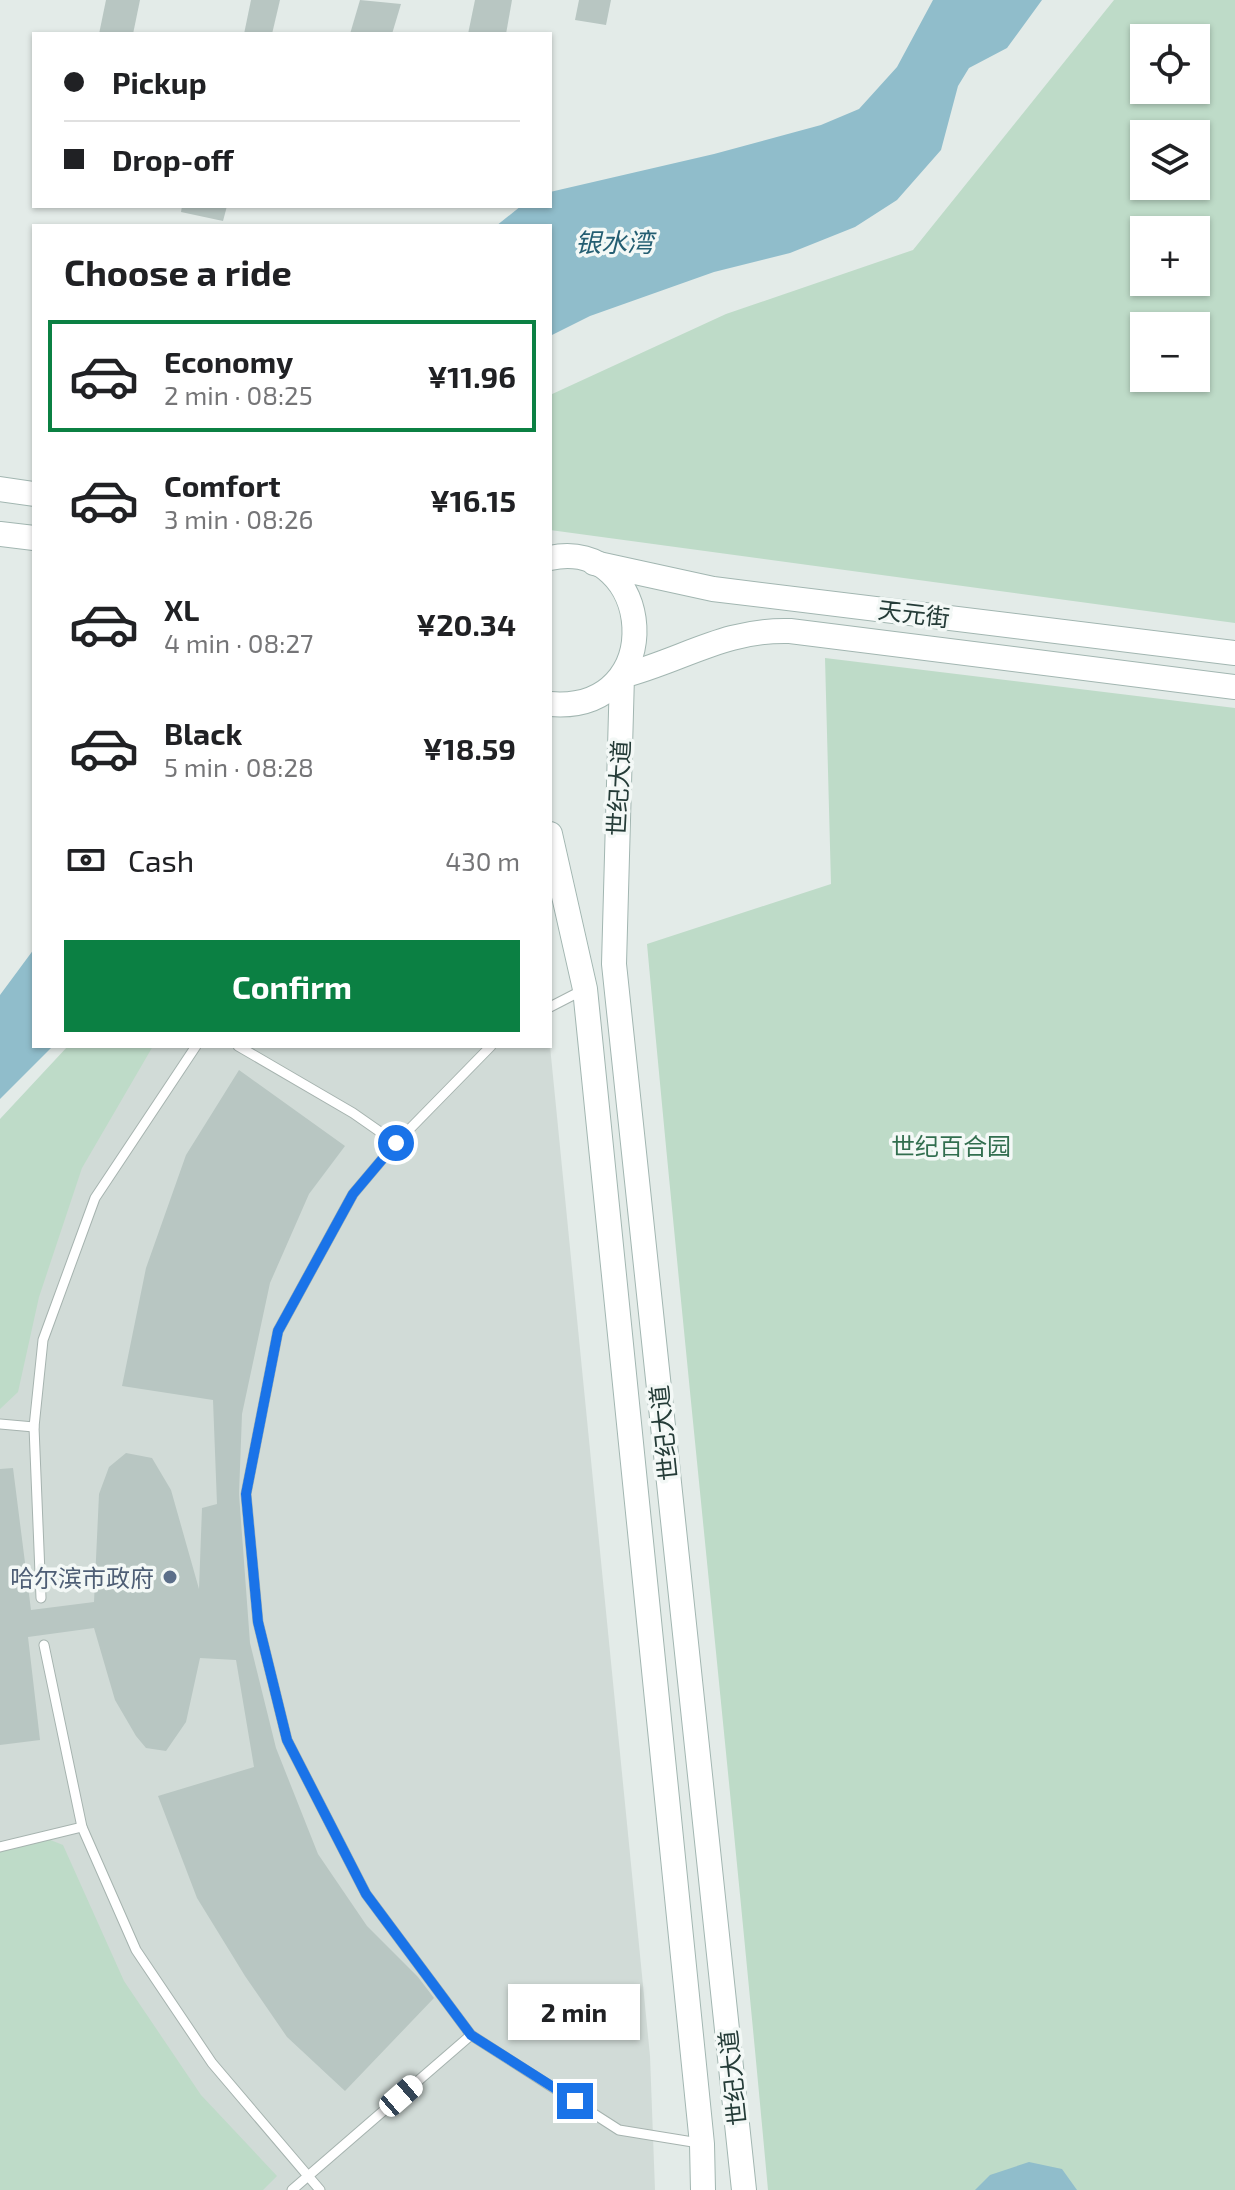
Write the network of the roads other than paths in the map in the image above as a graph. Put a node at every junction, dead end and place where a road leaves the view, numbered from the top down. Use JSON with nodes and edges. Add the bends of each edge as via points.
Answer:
{"nodes":[{"id":1,"x":0,"y":489,"type":"edge"},
{"id":2,"x":32,"y":494,"type":"edge"},
{"id":3,"x":0,"y":534,"type":"edge"},
{"id":4,"x":32,"y":538,"type":"edge"},
{"id":5,"x":552,"y":558,"type":"edge"},
{"id":6,"x":594,"y":563,"type":"junction"},
{"id":7,"x":1235,"y":653,"type":"edge"},
{"id":8,"x":622,"y":676,"type":"junction"},
{"id":9,"x":1235,"y":687,"type":"edge"},
{"id":10,"x":552,"y":704,"type":"edge"},
{"id":11,"x":552,"y":843,"type":"edge"},
{"id":12,"x":585,"y":989,"type":"junction"},
{"id":13,"x":552,"y":1006,"type":"edge"},
{"id":14,"x":195,"y":1048,"type":"edge"},
{"id":15,"x":241,"y":1048,"type":"edge"},
{"id":16,"x":489,"y":1048,"type":"edge"},
{"id":17,"x":396,"y":1143,"type":"junction"},
{"id":18,"x":0,"y":1424,"type":"edge"},
{"id":19,"x":34,"y":1427,"type":"junction"},
{"id":20,"x":41,"y":1598,"type":"dead end"},
{"id":21,"x":44,"y":1645,"type":"dead end"},
{"id":22,"x":82,"y":1827,"type":"junction"},
{"id":23,"x":0,"y":1847,"type":"edge"},
{"id":24,"x":471,"y":2035,"type":"junction"},
{"id":25,"x":702,"y":2144,"type":"junction"},
{"id":26,"x":306,"y":2178,"type":"junction"},
{"id":27,"x":292,"y":2190,"type":"edge"},
{"id":28,"x":320,"y":2190,"type":"edge"},
{"id":29,"x":703,"y":2190,"type":"edge"},
{"id":30,"x":744,"y":2190,"type":"edge"}],
"edges":[{"from":1,"to":2,"type":"main road"},
{"from":3,"to":4,"type":"main road"},
{"from":5,"to":6,"type":"main road","name":"天元街"},
{"from":6,"to":7,"type":"main road","name":"天元街","via":[[713,589]]},
{"from":6,"to":8,"type":"main road","via":[[619,584],[635,613],[637,635]]},
{"from":8,"to":9,"type":"main road","name":"天元街","via":[[739,633],[790,631]]},
{"from":8,"to":10,"type":"main road","via":[[588,701]]},
{"from":8,"to":30,"type":"main road","name":"世纪大道","via":[[614,964]]},
{"from":11,"to":12,"type":"main road","name":"世纪大道"},
{"from":12,"to":13,"type":"lane"},
{"from":12,"to":25,"type":"main road","name":"世纪大道"},
{"from":14,"to":19,"type":"lane","via":[[95,1198],[43,1340]]},
{"from":15,"to":17,"type":"lane"},
{"from":16,"to":17,"type":"lane"},
{"from":17,"to":24,"type":"lane","via":[[353,1194],[278,1331],[246,1494],[258,1622],[287,1740],[366,1894]]},
{"from":18,"to":19,"type":"lane"},
{"from":19,"to":20,"type":"lane"},
{"from":21,"to":22,"type":"lane"},
{"from":22,"to":23,"type":"lane"},
{"from":22,"to":26,"type":"lane","via":[[136,1950],[212,2063]]},
{"from":24,"to":25,"type":"lane","via":[[619,2130]]},
{"from":24,"to":26,"type":"lane"},
{"from":25,"to":29,"type":"main road","name":"世纪大道"},
{"from":26,"to":27,"type":"lane"},
{"from":26,"to":28,"type":"lane"}]}
